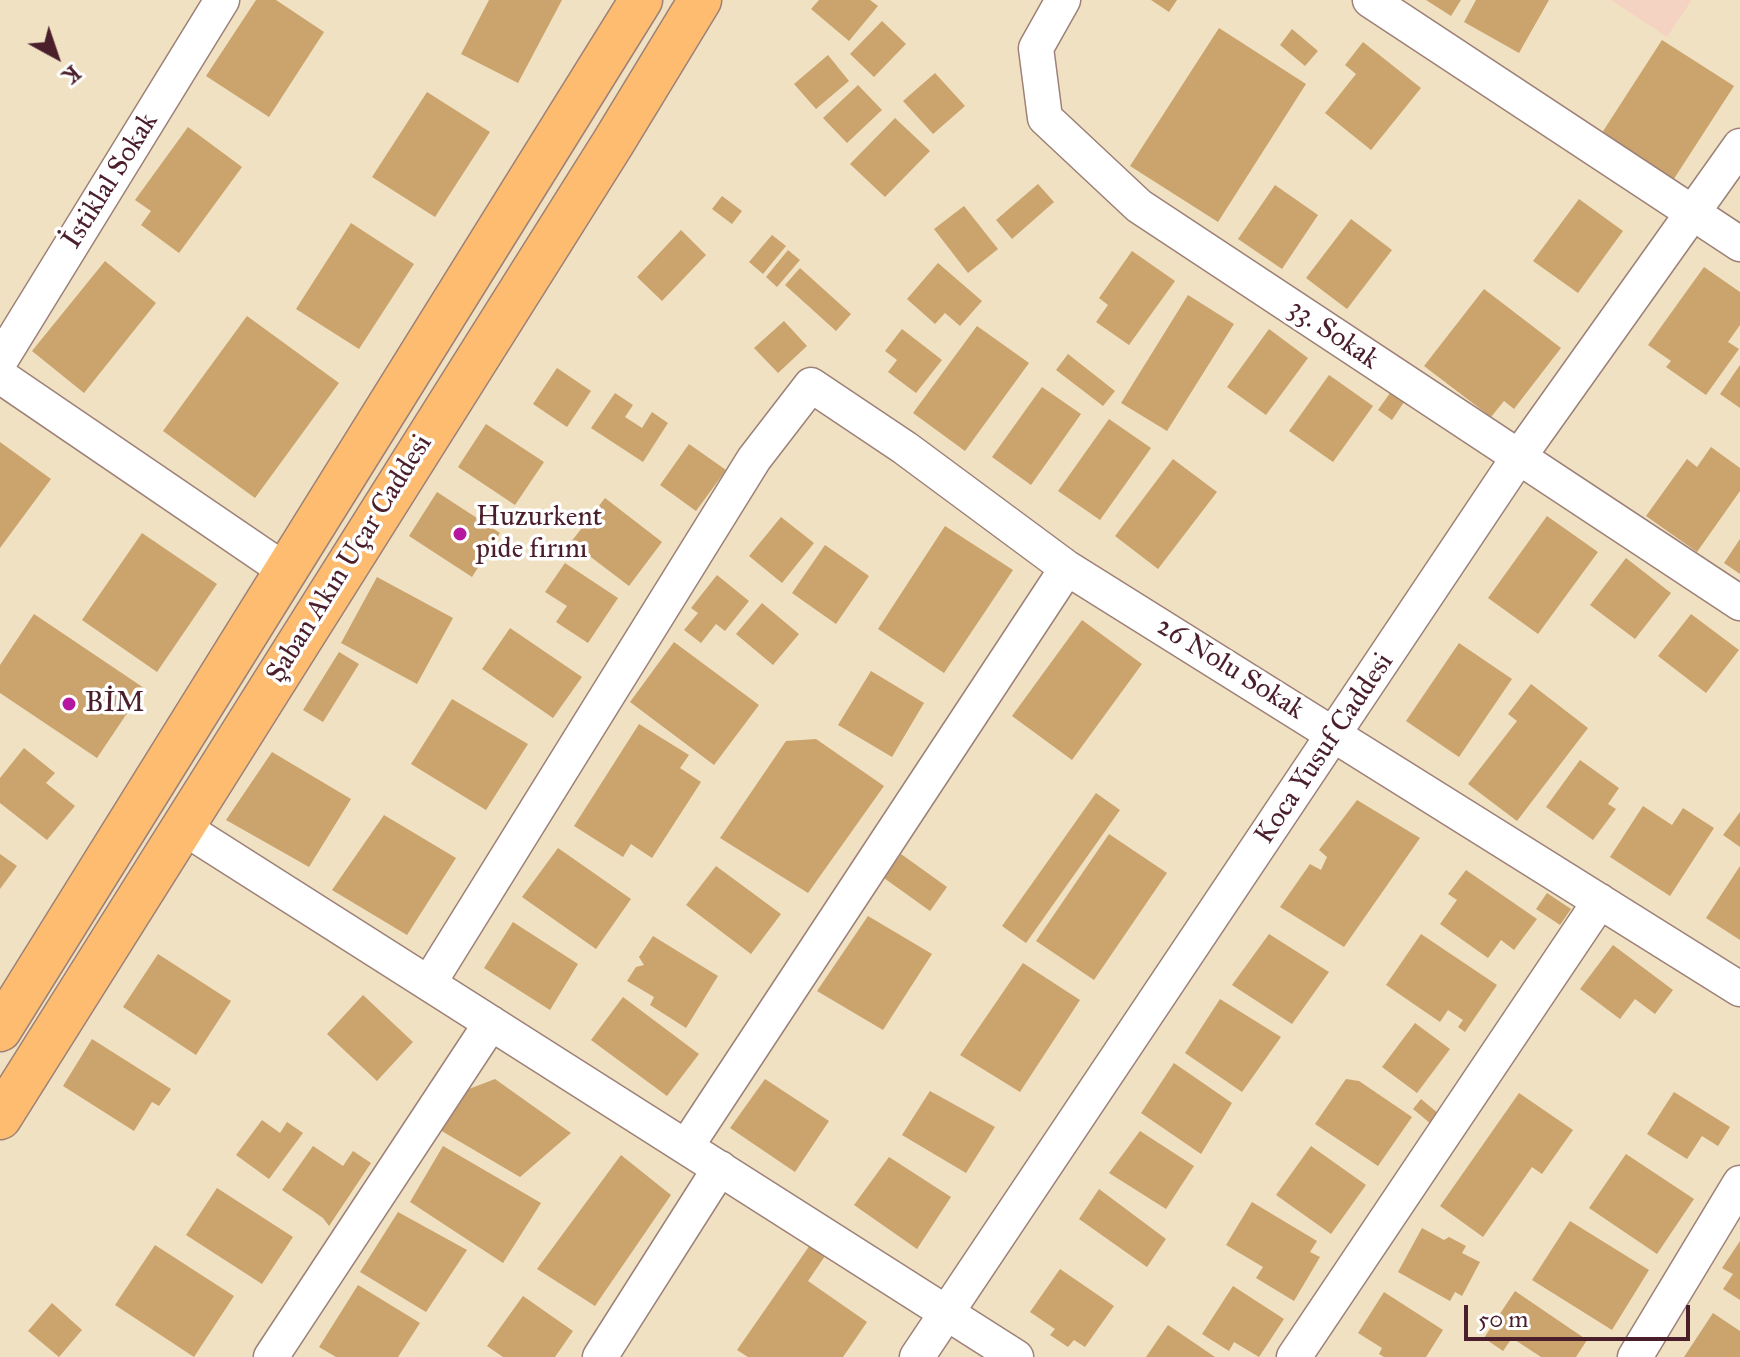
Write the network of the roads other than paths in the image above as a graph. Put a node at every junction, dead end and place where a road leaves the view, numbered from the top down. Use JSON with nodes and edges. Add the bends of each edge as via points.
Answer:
{"nodes":[{"id":1,"x":222,"y":0,"type":"edge"},
{"id":2,"x":641,"y":0,"type":"edge"},
{"id":3,"x":700,"y":0,"type":"edge"},
{"id":4,"x":1063,"y":0,"type":"edge"},
{"id":5,"x":1370,"y":0,"type":"edge"},
{"id":6,"x":1740,"y":146,"type":"edge"},
{"id":7,"x":1693,"y":212,"type":"junction"},
{"id":8,"x":1740,"y":244,"type":"edge"},
{"id":9,"x":0,"y":361,"type":"edge"},
{"id":10,"x":0,"y":376,"type":"edge"},
{"id":11,"x":1518,"y":458,"type":"junction"},
{"id":12,"x":1067,"y":568,"type":"junction"},
{"id":13,"x":286,"y":571,"type":"junction"},
{"id":14,"x":1740,"y":603,"type":"edge"},
{"id":15,"x":1335,"y":735,"type":"junction"},
{"id":16,"x":181,"y":826,"type":"junction"},
{"id":17,"x":1600,"y":901,"type":"junction"},
{"id":18,"x":429,"y":983,"type":"junction"},
{"id":19,"x":1740,"y":989,"type":"edge"},
{"id":20,"x":491,"y":1023,"type":"junction"},
{"id":21,"x":0,"y":1030,"type":"edge"},
{"id":22,"x":0,"y":1118,"type":"edge"},
{"id":23,"x":686,"y":1147,"type":"junction"},
{"id":24,"x":720,"y":1168,"type":"junction"},
{"id":25,"x":1740,"y":1183,"type":"edge"},
{"id":26,"x":946,"y":1313,"type":"junction"},
{"id":27,"x":271,"y":1357,"type":"edge"},
{"id":28,"x":600,"y":1357,"type":"edge"},
{"id":29,"x":917,"y":1357,"type":"edge"},
{"id":30,"x":1016,"y":1357,"type":"edge"},
{"id":31,"x":1294,"y":1357,"type":"edge"},
{"id":32,"x":1635,"y":1357,"type":"edge"}],
"edges":[{"from":1,"to":9,"type":"street","name":"İstiklal Sokak"},
{"from":2,"to":13,"type":"main road","name":"Şaban Akın Uçar Caddesi"},
{"from":3,"to":16,"type":"main road","name":"Şaban Akın Uçar Caddesi"},
{"from":4,"to":11,"type":"street","name":"33. Sokak","via":[[1036,48],[1045,118],[1139,206]]},
{"from":5,"to":7,"type":"street"},
{"from":6,"to":7,"type":"street","name":"Koca Yusuf Caddesi"},
{"from":7,"to":8,"type":"street"},
{"from":7,"to":11,"type":"street","name":"Koca Yusuf Caddesi"},
{"from":10,"to":13,"type":"street"},
{"from":11,"to":14,"type":"street","name":"33. Sokak"},
{"from":11,"to":15,"type":"street","name":"Koca Yusuf Caddesi"},
{"from":12,"to":15,"type":"street","name":"26 Nolu Sokak"},
{"from":12,"to":18,"type":"street","name":"26 Nolu Sokak","via":[[811,385],[754,459]]},
{"from":12,"to":23,"type":"street"},
{"from":13,"to":21,"type":"main road","name":"Şaban Akın Uçar Caddesi"},
{"from":15,"to":17,"type":"street","name":"26 Nolu Sokak"},
{"from":15,"to":26,"type":"street","name":"Koca Yusuf Caddesi"},
{"from":16,"to":18,"type":"street"},
{"from":16,"to":22,"type":"main road","name":"Şaban Akın Uçar Caddesi"},
{"from":17,"to":19,"type":"street","name":"26 Nolu Sokak"},
{"from":17,"to":31,"type":"street"},
{"from":18,"to":20,"type":"street"},
{"from":20,"to":23,"type":"street"},
{"from":20,"to":27,"type":"street"},
{"from":23,"to":24,"type":"street"},
{"from":24,"to":26,"type":"street"},
{"from":24,"to":28,"type":"street"},
{"from":25,"to":32,"type":"street"},
{"from":26,"to":29,"type":"street","name":"Koca Yusuf Caddesi"},
{"from":26,"to":30,"type":"street"}]}
